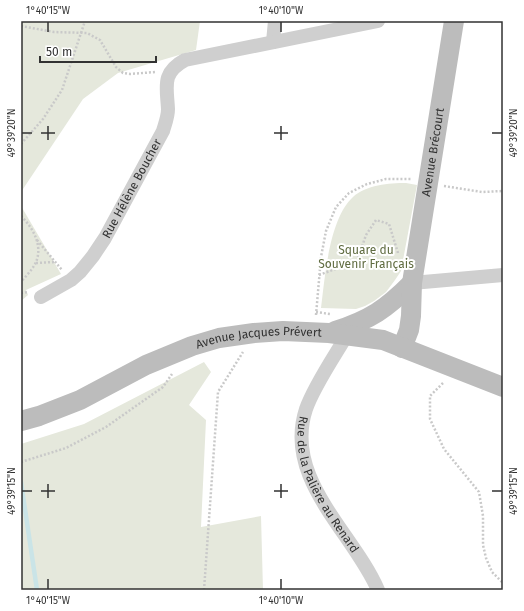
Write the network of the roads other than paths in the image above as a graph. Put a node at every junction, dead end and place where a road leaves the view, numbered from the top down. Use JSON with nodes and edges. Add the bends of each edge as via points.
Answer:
{"nodes":[{"id":1,"x":275,"y":21,"type":"edge"},
{"id":2,"x":378,"y":21,"type":"edge"},
{"id":3,"x":454,"y":21,"type":"edge"},
{"id":4,"x":273,"y":42,"type":"junction"},
{"id":5,"x":503,"y":275,"type":"edge"},
{"id":6,"x":412,"y":283,"type":"junction"},
{"id":7,"x":36,"y":294,"type":"road end"},
{"id":8,"x":330,"y":333,"type":"junction"},
{"id":9,"x":383,"y":340,"type":"junction"},
{"id":10,"x":402,"y":348,"type":"junction"},
{"id":11,"x":503,"y":387,"type":"edge"},
{"id":12,"x":21,"y":421,"type":"edge"},
{"id":13,"x":378,"y":590,"type":"edge"}],
"edges":[{"from":1,"to":4,"type":"street"},
{"from":2,"to":4,"type":"street"},
{"from":3,"to":6,"type":"main road","name":"Avenue Brécourt"},
{"from":4,"to":7,"type":"street","name":"Rue Hélène Boucher","via":[[185,60],[171,70],[166,86],[168,111],[163,131],[105,238],[71,280]]},
{"from":5,"to":6,"type":"street"},
{"from":6,"to":8,"type":"main road","via":[[381,311],[359,323]]},
{"from":6,"to":9,"type":"main road","name":"Avenue Brécourt"},
{"from":6,"to":10,"type":"main road","name":"Avenue Brécourt","via":[[412,316]]},
{"from":8,"to":9,"type":"main road","name":"Avenue Jacques Prévert"},
{"from":8,"to":12,"type":"main road","name":"Avenue Jacques Prévert","via":[[283,331],[219,338],[146,365],[80,400]]},
{"from":8,"to":13,"type":"street","name":"Rue de la Palière au Renard","via":[[302,426],[303,458],[314,488],[373,578]]},
{"from":9,"to":10,"type":"main road","name":"Avenue Jacques Prévert"},
{"from":10,"to":11,"type":"main road","name":"Avenue Jacques Prévert"}]}
